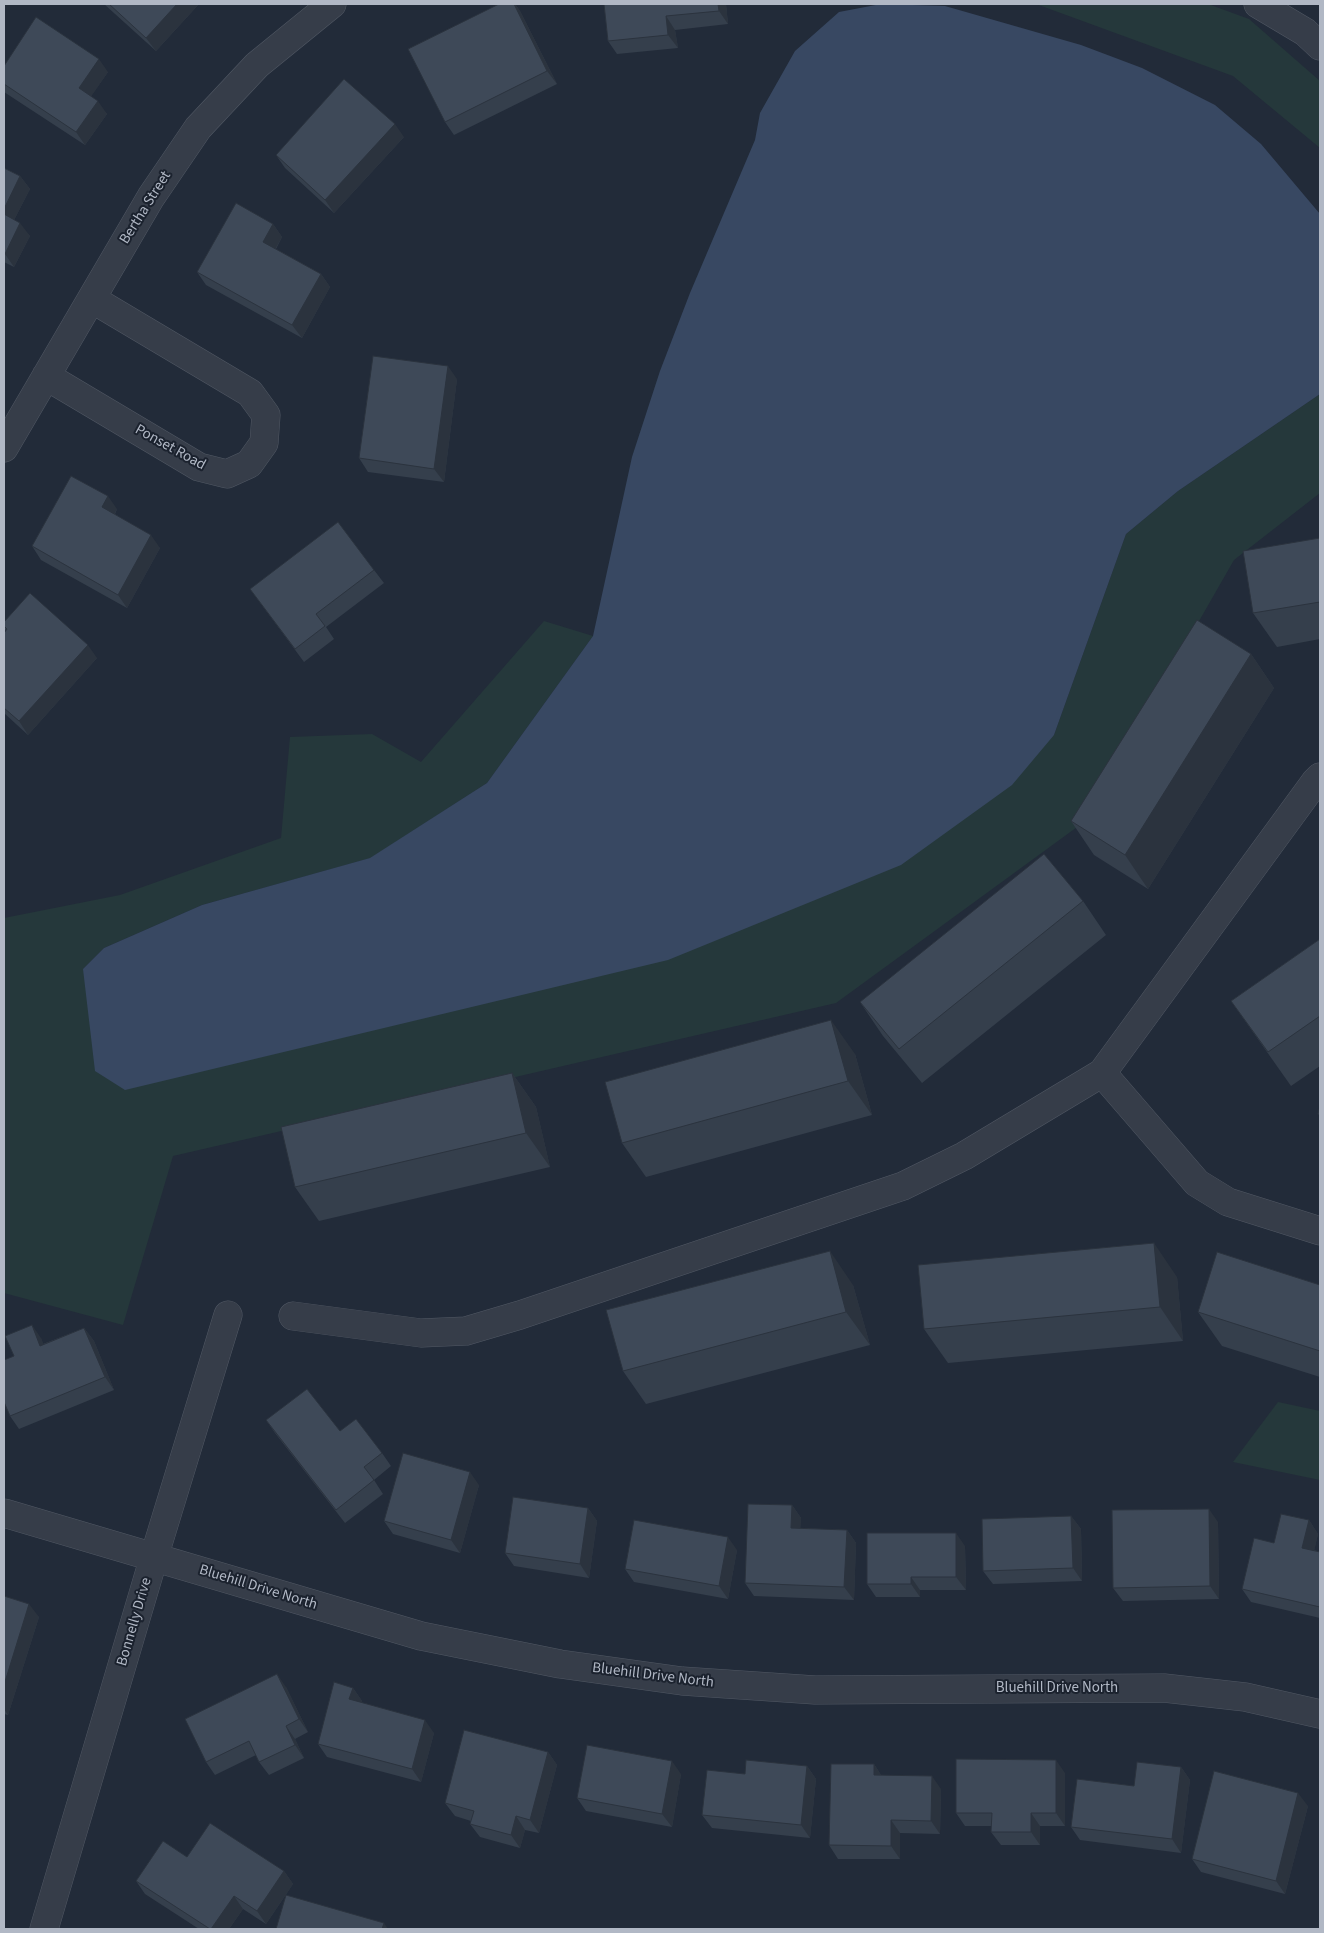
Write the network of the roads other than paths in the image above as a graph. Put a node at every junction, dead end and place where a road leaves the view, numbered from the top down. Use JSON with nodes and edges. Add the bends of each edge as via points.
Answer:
{"nodes":[{"id":1,"x":332,"y":4,"type":"edge"},
{"id":2,"x":1258,"y":4,"type":"edge"},
{"id":3,"x":1320,"y":46,"type":"edge"},
{"id":4,"x":92,"y":298,"type":"junction"},
{"id":5,"x":46,"y":376,"type":"junction"},
{"id":6,"x":4,"y":448,"type":"edge"},
{"id":7,"x":1320,"y":777,"type":"edge"},
{"id":8,"x":1102,"y":1073,"type":"junction"},
{"id":9,"x":1320,"y":1231,"type":"edge"},
{"id":10,"x":228,"y":1315,"type":"dead end"},
{"id":11,"x":293,"y":1316,"type":"dead end"},
{"id":12,"x":4,"y":1513,"type":"edge"},
{"id":13,"x":154,"y":1557,"type":"junction"},
{"id":14,"x":1320,"y":1714,"type":"edge"},
{"id":15,"x":44,"y":1929,"type":"edge"}],
"edges":[{"from":1,"to":4,"type":"street","name":"Bertha Street","via":[[257,65],[198,128],[151,196]]},
{"from":2,"to":3,"type":"street","via":[[1304,32]]},
{"from":4,"to":5,"type":"street","name":"Bertha Street"},
{"from":4,"to":5,"type":"street","name":"Ponset Road","via":[[250,393],[266,415],[264,443],[249,464],[227,474],[199,467]]},
{"from":5,"to":6,"type":"street","name":"Bertha Street"},
{"from":7,"to":8,"type":"street"},
{"from":8,"to":9,"type":"street","via":[[1197,1183],[1228,1202]]},
{"from":8,"to":11,"type":"street","via":[[964,1156],[903,1186],[520,1315],[466,1331],[421,1333]]},
{"from":10,"to":13,"type":"street","name":"Bonnelly Drive"},
{"from":12,"to":13,"type":"street","name":"Bluehill Drive North"},
{"from":13,"to":14,"type":"street","name":"Bluehill Drive North","via":[[421,1636],[560,1664],[682,1681],[815,1690],[1164,1688],[1245,1697]]},
{"from":13,"to":15,"type":"street","name":"Bonnelly Drive"}]}
